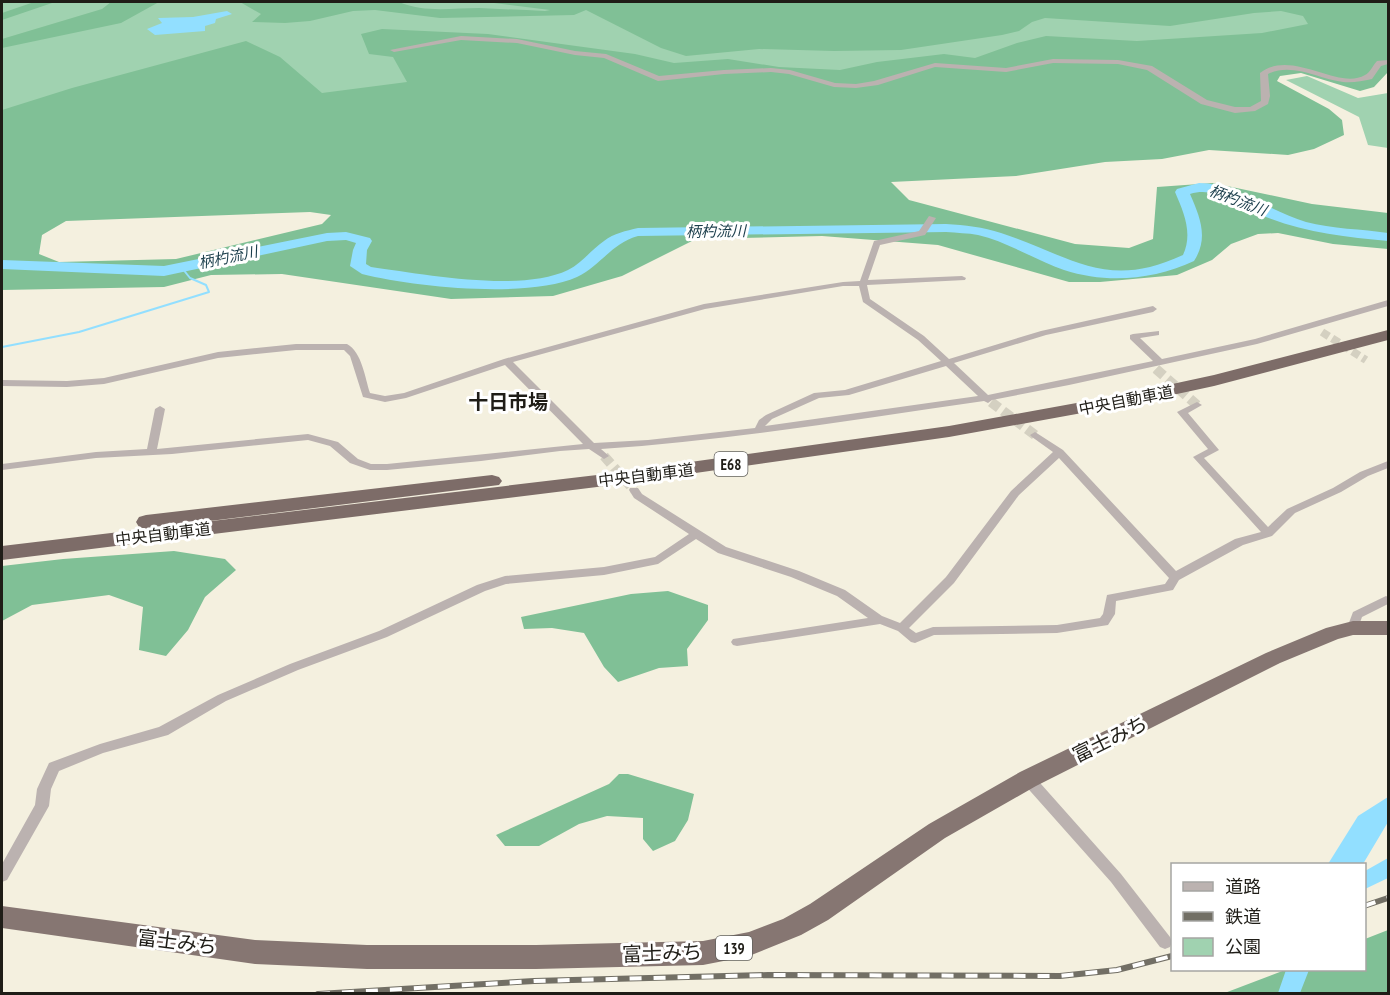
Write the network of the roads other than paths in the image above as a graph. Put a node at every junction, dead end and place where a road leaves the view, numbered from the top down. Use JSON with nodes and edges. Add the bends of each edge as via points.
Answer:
{"nodes":[{"id":1,"x":394,"y":50,"type":"dead end"},
{"id":2,"x":1389,"y":62,"type":"edge"},
{"id":3,"x":932,"y":218,"type":"dead end"},
{"id":4,"x":962,"y":278,"type":"dead end"},
{"id":5,"x":862,"y":284,"type":"junction"},
{"id":6,"x":1389,"y":303,"type":"edge"},
{"id":7,"x":1153,"y":309,"type":"dead end"},
{"id":8,"x":1389,"y":322,"type":"edge"},
{"id":9,"x":1156,"y":333,"type":"dead end"},
{"id":10,"x":1389,"y":335,"type":"edge"},
{"id":11,"x":507,"y":361,"type":"junction"},
{"id":12,"x":948,"y":361,"type":"junction"},
{"id":13,"x":1155,"y":365,"type":"junction"},
{"id":14,"x":2,"y":383,"type":"edge"},
{"id":15,"x":988,"y":400,"type":"junction"},
{"id":16,"x":1197,"y":405,"type":"dead end"},
{"id":17,"x":160,"y":409,"type":"dead end"},
{"id":18,"x":759,"y":430,"type":"junction"},
{"id":19,"x":1035,"y":435,"type":"tunnel mouth"},
{"id":20,"x":591,"y":446,"type":"junction"},
{"id":21,"x":151,"y":452,"type":"junction"},
{"id":22,"x":1059,"y":452,"type":"junction"},
{"id":23,"x":604,"y":456,"type":"tunnel mouth"},
{"id":24,"x":1389,"y":464,"type":"edge"},
{"id":25,"x":2,"y":467,"type":"edge"},
{"id":26,"x":634,"y":490,"type":"tunnel mouth"},
{"id":27,"x":697,"y":533,"type":"junction"},
{"id":28,"x":1268,"y":533,"type":"junction"},
{"id":29,"x":67,"y":539,"type":"junction"},
{"id":30,"x":2,"y":540,"type":"edge"},
{"id":31,"x":2,"y":553,"type":"edge"},
{"id":32,"x":1175,"y":577,"type":"junction"},
{"id":33,"x":1386,"y":600,"type":"dead end"},
{"id":34,"x":881,"y":620,"type":"junction"},
{"id":35,"x":902,"y":628,"type":"junction"},
{"id":36,"x":1353,"y":628,"type":"junction"},
{"id":37,"x":1389,"y":628,"type":"edge"},
{"id":38,"x":737,"y":642,"type":"dead end"},
{"id":39,"x":1028,"y":779,"type":"junction"},
{"id":40,"x":2,"y":876,"type":"edge"},
{"id":41,"x":2,"y":917,"type":"edge"},
{"id":42,"x":1165,"y":942,"type":"dead end"}],
"edges":[{"from":1,"to":2,"type":"street","via":[[461,38],[525,41],[606,56],[658,79],[771,70],[845,86],[875,83],[934,65],[1006,70],[1063,60],[1118,62],[1149,68],[1204,102],[1245,110],[1264,102],[1264,73],[1273,68],[1358,81],[1370,77],[1378,63]]},
{"from":3,"to":5,"type":"street","via":[[922,233],[877,243]]},
{"from":4,"to":5,"type":"street"},
{"from":5,"to":11,"type":"street","via":[[704,307]]},
{"from":5,"to":12,"type":"street","via":[[866,300]]},
{"from":6,"to":13,"type":"street","via":[[1318,329]]},
{"from":7,"to":12,"type":"street","via":[[1044,333]]},
{"from":8,"to":29,"type":"highway","name":"中央自動車道","number":"E68","via":[[1158,382],[966,417]]},
{"from":9,"to":13,"type":"street","via":[[1133,337]]},
{"from":10,"to":29,"type":"highway","name":"中央自動車道","number":"E68","via":[[1169,392],[966,430],[601,481]]},
{"from":11,"to":14,"type":"street","via":[[386,399],[366,395],[354,356],[347,347],[296,347],[218,355],[104,381]]},
{"from":11,"to":20,"type":"street"},
{"from":12,"to":15,"type":"street"},
{"from":12,"to":18,"type":"street","via":[[846,393],[817,395],[769,417]]},
{"from":13,"to":15,"type":"street"},
{"from":15,"to":18,"type":"street"},
{"from":16,"to":28,"type":"street","via":[[1182,412],[1214,450],[1198,458]]},
{"from":17,"to":21,"type":"street"},
{"from":18,"to":20,"type":"street"},
{"from":19,"to":22,"type":"street"},
{"from":20,"to":21,"type":"street","via":[[370,467],[354,461],[334,444],[308,437]]},
{"from":20,"to":23,"type":"street"},
{"from":21,"to":25,"type":"street"},
{"from":22,"to":32,"type":"street"},
{"from":22,"to":35,"type":"street","via":[[1015,493],[950,580]]},
{"from":24,"to":28,"type":"street","via":[[1291,511]]},
{"from":26,"to":27,"type":"street"},
{"from":27,"to":34,"type":"street","via":[[722,550],[841,593]]},
{"from":27,"to":40,"type":"street","via":[[658,560],[604,571],[505,580],[481,588],[383,634],[222,698],[164,731],[54,767],[44,789],[42,806]]},
{"from":28,"to":32,"type":"street","via":[[1239,542]]},
{"from":29,"to":30,"type":"highway","name":"中央自動車道","number":"E68"},
{"from":29,"to":31,"type":"highway","name":"中央自動車道","number":"E68"},
{"from":32,"to":35,"type":"street","via":[[1169,587],[1111,598],[1104,621],[1057,629],[933,632],[915,639]]},
{"from":33,"to":36,"type":"street","via":[[1357,615]]},
{"from":34,"to":35,"type":"street"},
{"from":34,"to":38,"type":"street"},
{"from":36,"to":37,"type":"highway","name":"富士みち","number":"139"},
{"from":36,"to":39,"type":"highway","name":"富士みち","number":"139","via":[[1273,658]]},
{"from":39,"to":41,"type":"highway","name":"富士みち","number":"139","via":[[937,831],[819,912],[771,937],[728,950],[537,957],[266,953]]},
{"from":39,"to":42,"type":"street","via":[[1116,878]]}]}
